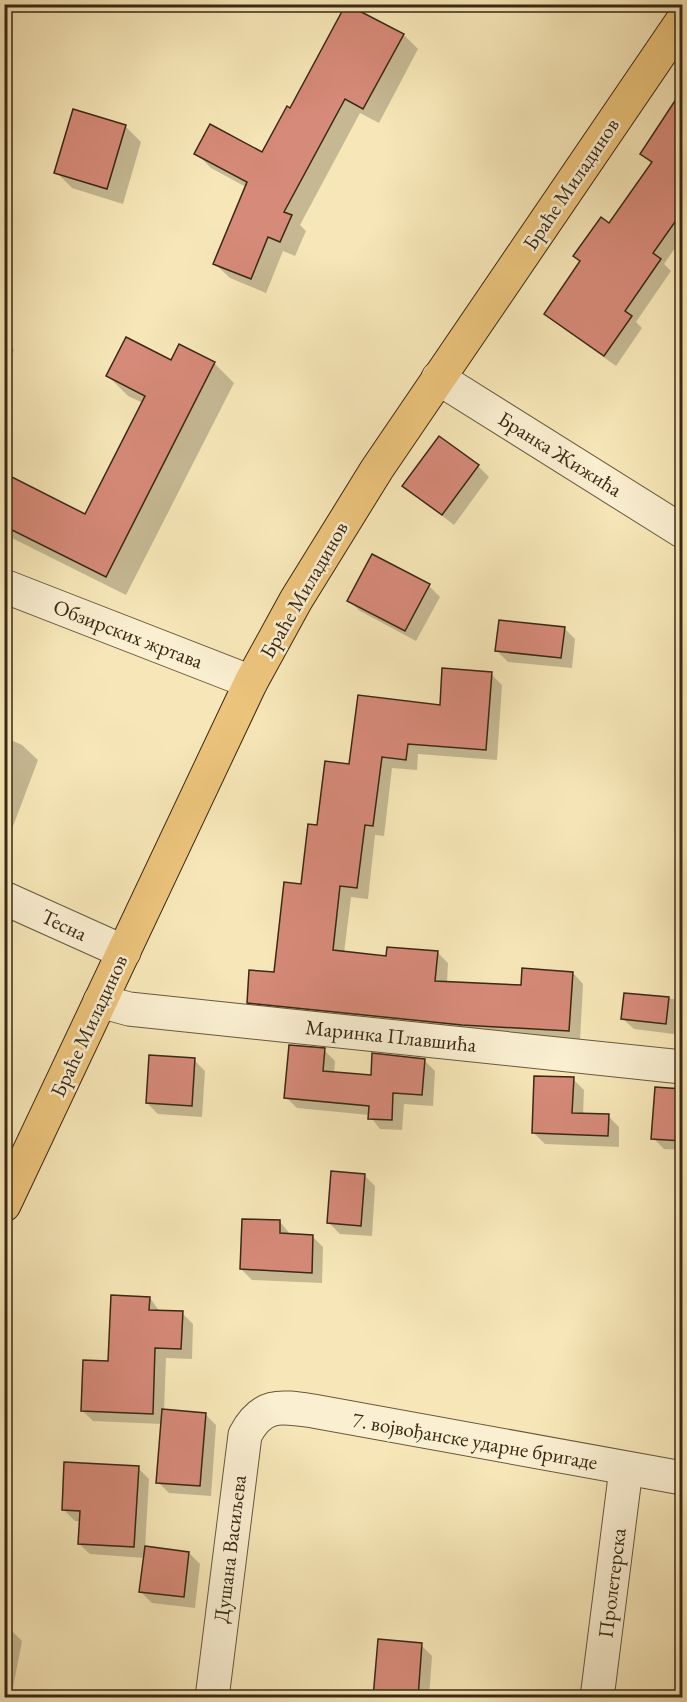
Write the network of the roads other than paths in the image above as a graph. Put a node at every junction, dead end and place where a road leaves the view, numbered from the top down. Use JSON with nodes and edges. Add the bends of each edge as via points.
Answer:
{"nodes":[{"id":1,"x":682,"y":21,"type":"edge"},
{"id":2,"x":438,"y":378,"type":"junction"},
{"id":3,"x":682,"y":531,"type":"edge"},
{"id":4,"x":4,"y":586,"type":"edge"},
{"id":5,"x":251,"y":682,"type":"junction"},
{"id":6,"x":4,"y":898,"type":"edge"},
{"id":7,"x":124,"y":952,"type":"junction"},
{"id":8,"x":100,"y":1001,"type":"junction"},
{"id":9,"x":682,"y":1067,"type":"edge"},
{"id":10,"x":4,"y":1205,"type":"edge"},
{"id":11,"x":268,"y":1410,"type":"joint"},
{"id":12,"x":626,"y":1469,"type":"junction"},
{"id":13,"x":682,"y":1478,"type":"edge"},
{"id":14,"x":212,"y":1698,"type":"edge"},
{"id":15,"x":597,"y":1698,"type":"edge"}],
"edges":[{"from":1,"to":2,"type":"main road","name":"Браће Миладинов"},
{"from":2,"to":3,"type":"street","name":"Бранка Жижића"},
{"from":2,"to":5,"type":"main road","name":"Браће Миладинов","via":[[330,544]]},
{"from":4,"to":5,"type":"street","name":"Обзирских жртава"},
{"from":5,"to":7,"type":"main road","name":"Браће Миладинов"},
{"from":6,"to":7,"type":"street","name":"Тесна"},
{"from":7,"to":8,"type":"main road","name":"Браће Миладинов"},
{"from":8,"to":9,"type":"street","name":"Маринка Плавшића","via":[[141,1010]]},
{"from":8,"to":10,"type":"main road","name":"Браће Миладинов"},
{"from":11,"to":12,"type":"street","name":"7. војвођанске ударне бригаде","via":[[313,1411]]},
{"from":11,"to":14,"type":"street","name":"Душана Васиљева","via":[[254,1418],[245,1435]]},
{"from":12,"to":13,"type":"street","name":"7. војвођанске ударне бригаде"},
{"from":12,"to":15,"type":"street","name":"Пролетерска"}]}
